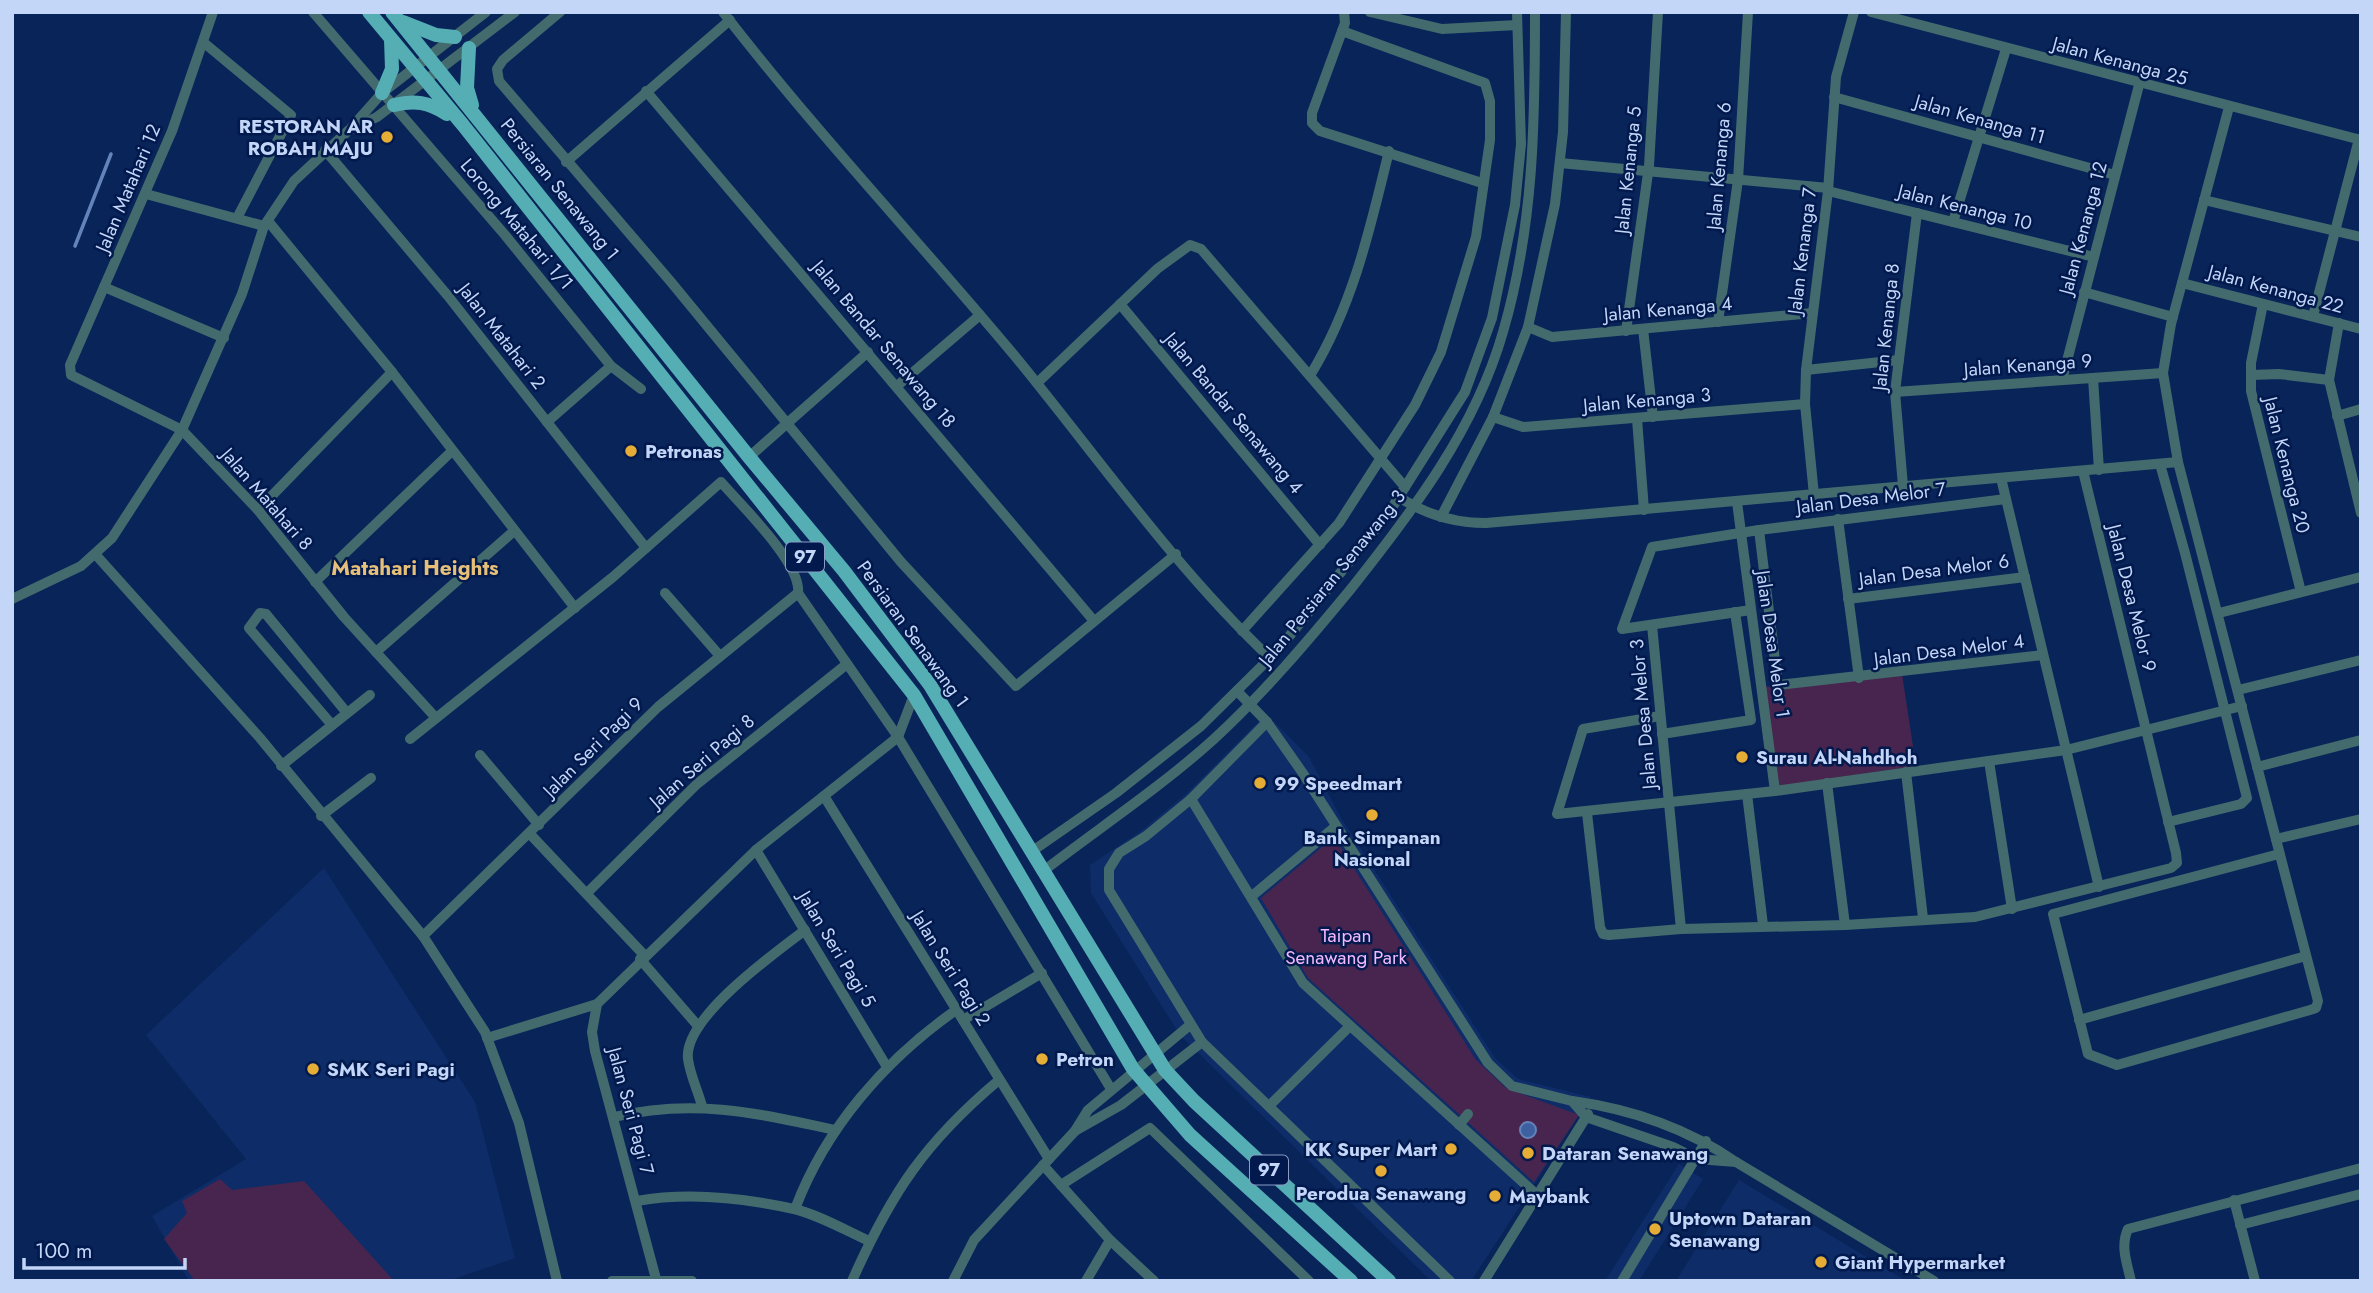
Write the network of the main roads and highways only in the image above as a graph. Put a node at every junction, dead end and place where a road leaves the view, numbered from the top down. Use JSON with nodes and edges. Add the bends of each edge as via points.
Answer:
{"nodes":[{"id":1,"x":369,"y":12,"type":"edge"},
{"id":2,"x":396,"y":16,"type":"edge"},
{"id":3,"x":455,"y":37,"type":"road end"},
{"id":4,"x":391,"y":39,"type":"junction"},
{"id":5,"x":469,"y":48,"type":"road end"},
{"id":6,"x":382,"y":93,"type":"road end"},
{"id":7,"x":394,"y":105,"type":"road end"},
{"id":8,"x":475,"y":113,"type":"junction"},
{"id":9,"x":457,"y":120,"type":"junction"},
{"id":10,"x":1351,"y":1281,"type":"edge"},
{"id":11,"x":1389,"y":1281,"type":"edge"}],
"edges":[{"from":1,"to":4,"type":"main road","name":"Persiaran Senawang 1","number":"97"},
{"from":2,"to":3,"type":"main road","via":[[422,31]]},
{"from":2,"to":8,"type":"main road","name":"Persiaran Senawang 1","number":"97"},
{"from":4,"to":6,"type":"main road","via":[[392,69]]},
{"from":4,"to":9,"type":"main road","name":"Persiaran Senawang 1","number":"97"},
{"from":5,"to":8,"type":"main road","via":[[467,88]]},
{"from":7,"to":9,"type":"main road","via":[[424,102]]},
{"from":8,"to":11,"type":"main road","name":"Persiaran Senawang 1","number":"97","via":[[844,570],[930,685],[1165,1070]]},
{"from":9,"to":10,"type":"main road","name":"Persiaran Senawang 1","number":"97","via":[[914,695],[1133,1069],[1190,1135]]}]}
